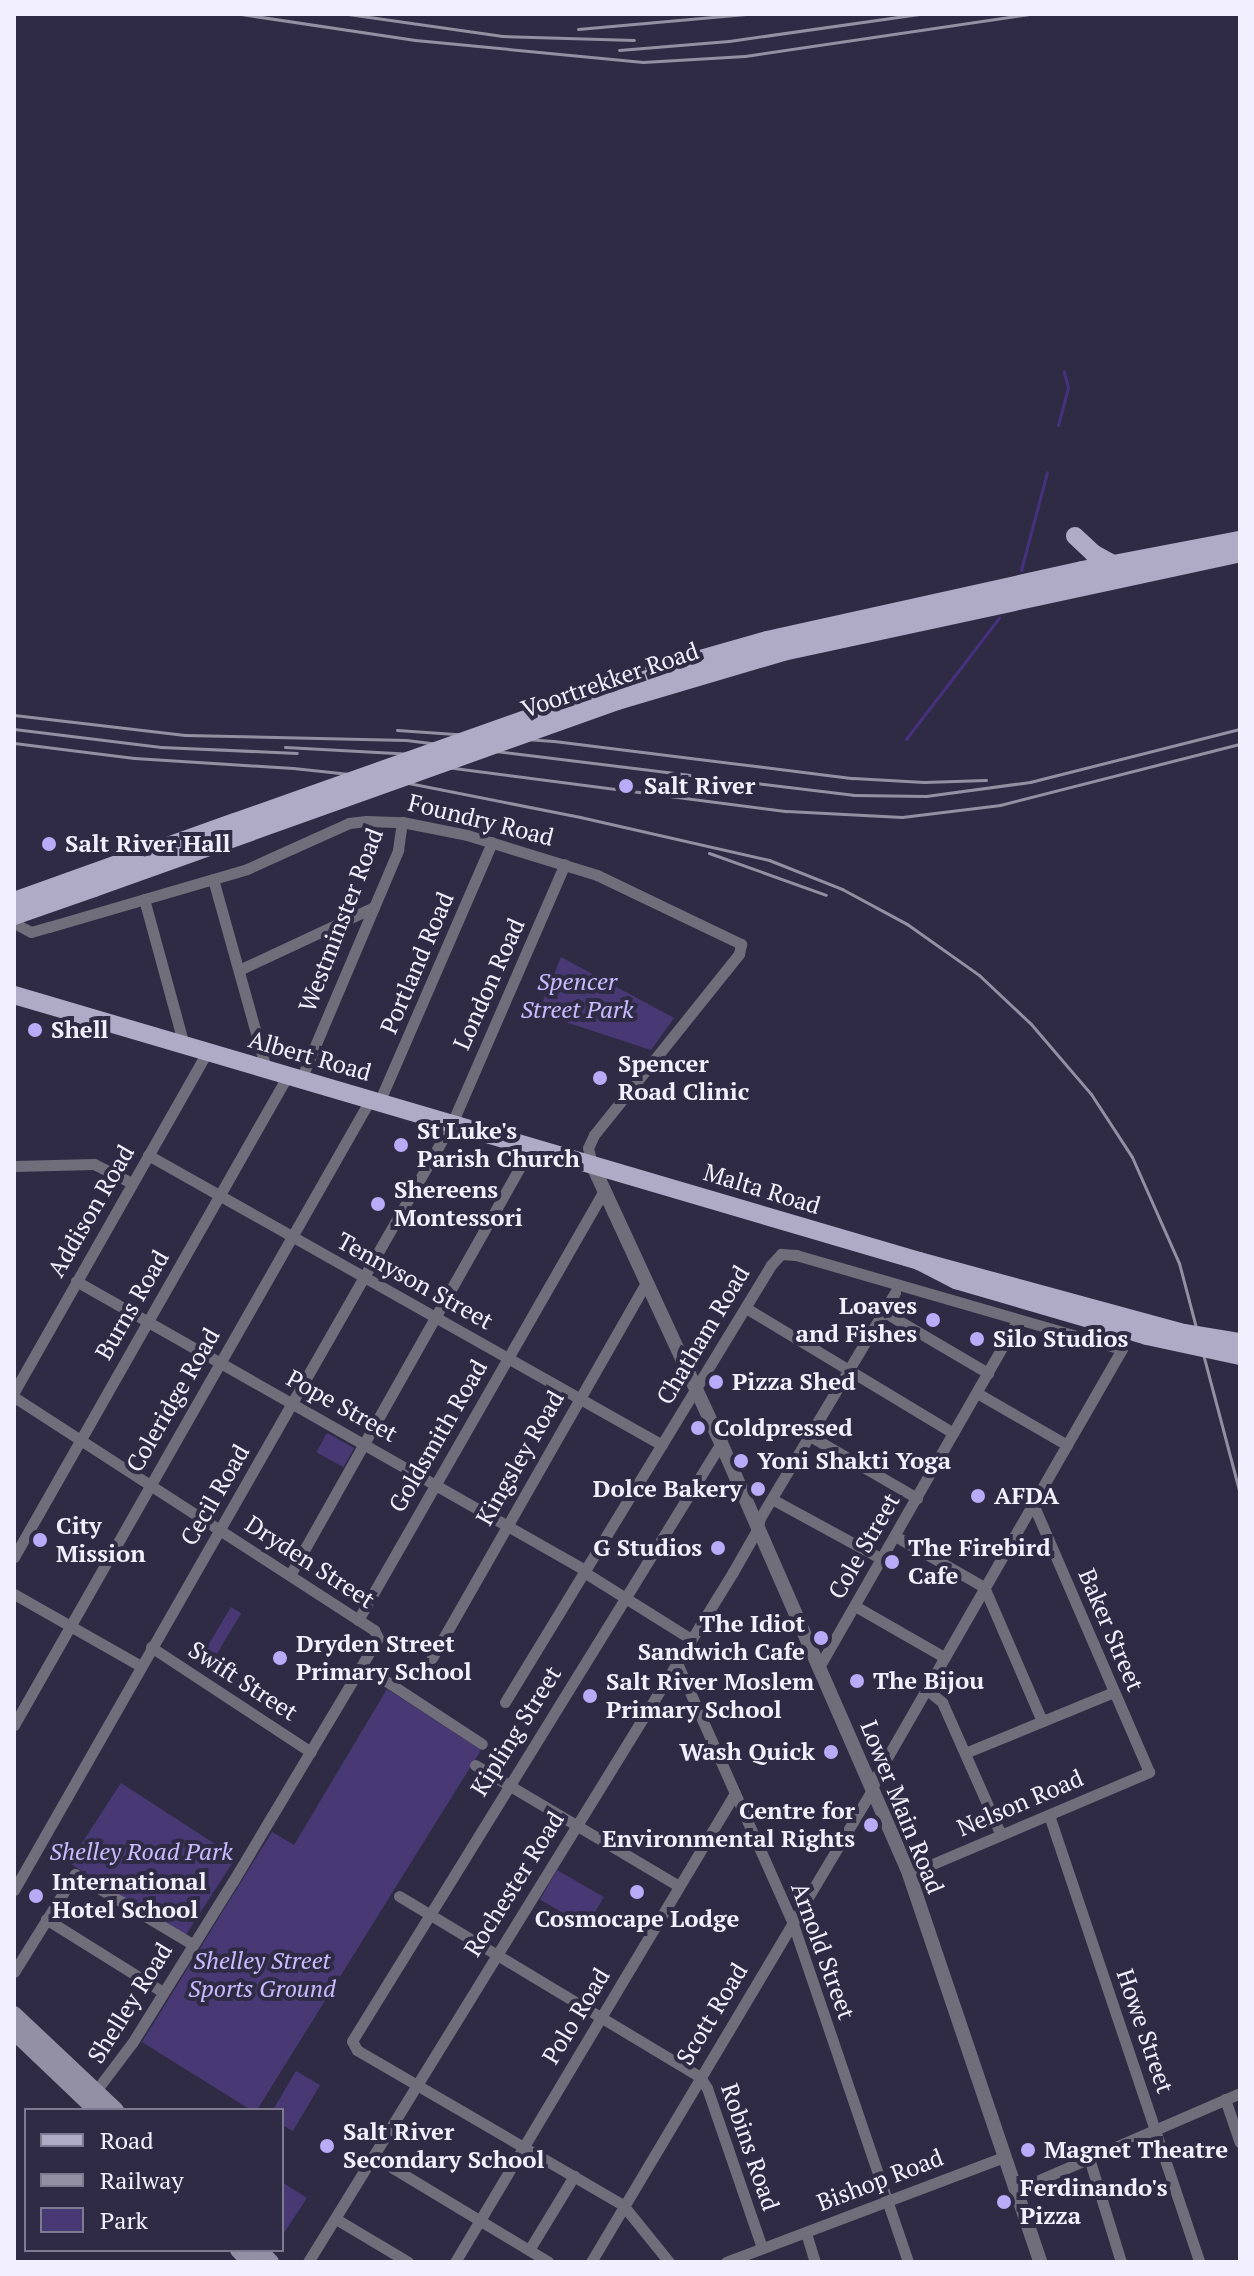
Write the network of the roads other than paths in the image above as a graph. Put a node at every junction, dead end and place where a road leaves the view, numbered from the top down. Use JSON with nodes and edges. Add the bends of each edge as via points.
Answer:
{"nodes":[{"id":1,"x":1075,"y":536,"type":"dead end"},
{"id":2,"x":1240,"y":540,"type":"edge"},
{"id":3,"x":1240,"y":553,"type":"edge"},
{"id":4,"x":1201,"y":554,"type":"junction"},
{"id":5,"x":1113,"y":564,"type":"junction"},
{"id":6,"x":667,"y":676,"type":"junction"},
{"id":7,"x":402,"y":822,"type":"junction"},
{"id":8,"x":492,"y":842,"type":"junction"},
{"id":9,"x":565,"y":864,"type":"junction"},
{"id":10,"x":213,"y":879,"type":"junction"},
{"id":11,"x":144,"y":899,"type":"junction"},
{"id":12,"x":14,"y":901,"type":"edge"},
{"id":13,"x":374,"y":907,"type":"junction"},
{"id":14,"x":14,"y":916,"type":"edge"},
{"id":15,"x":14,"y":923,"type":"edge"},
{"id":16,"x":239,"y":970,"type":"junction"},
{"id":17,"x":14,"y":995,"type":"edge"},
{"id":18,"x":184,"y":1045,"type":"junction"},
{"id":19,"x":207,"y":1052,"type":"junction"},
{"id":20,"x":266,"y":1069,"type":"junction"},
{"id":21,"x":294,"y":1077,"type":"junction"},
{"id":22,"x":376,"y":1099,"type":"junction"},
{"id":23,"x":453,"y":1121,"type":"junction"},
{"id":24,"x":532,"y":1146,"type":"junction"},
{"id":25,"x":148,"y":1155,"type":"junction"},
{"id":26,"x":592,"y":1164,"type":"junction"},
{"id":27,"x":14,"y":1166,"type":"edge"},
{"id":28,"x":132,"y":1183,"type":"junction"},
{"id":29,"x":604,"y":1191,"type":"junction"},
{"id":30,"x":219,"y":1196,"type":"junction"},
{"id":31,"x":292,"y":1237,"type":"junction"},
{"id":32,"x":919,"y":1261,"type":"junction"},
{"id":33,"x":364,"y":1278,"type":"junction"},
{"id":34,"x":76,"y":1281,"type":"junction"},
{"id":35,"x":647,"y":1281,"type":"junction"},
{"id":36,"x":895,"y":1292,"type":"dead end"},
{"id":37,"x":746,"y":1308,"type":"junction"},
{"id":38,"x":884,"y":1312,"type":"junction"},
{"id":39,"x":435,"y":1318,"type":"junction"},
{"id":40,"x":1017,"y":1321,"type":"junction"},
{"id":41,"x":148,"y":1322,"type":"junction"},
{"id":42,"x":1240,"y":1342,"type":"edge"},
{"id":43,"x":1122,"y":1349,"type":"joint"},
{"id":44,"x":1240,"y":1356,"type":"edge"},
{"id":45,"x":508,"y":1359,"type":"junction"},
{"id":46,"x":221,"y":1363,"type":"junction"},
{"id":47,"x":849,"y":1370,"type":"junction"},
{"id":48,"x":988,"y":1373,"type":"junction"},
{"id":49,"x":696,"y":1389,"type":"junction"},
{"id":50,"x":977,"y":1393,"type":"junction"},
{"id":51,"x":14,"y":1394,"type":"edge"},
{"id":52,"x":580,"y":1399,"type":"junction"},
{"id":53,"x":292,"y":1404,"type":"junction"},
{"id":54,"x":953,"y":1433,"type":"junction"},
{"id":55,"x":810,"y":1436,"type":"junction"},
{"id":56,"x":80,"y":1440,"type":"junction"},
{"id":57,"x":364,"y":1443,"type":"junction"},
{"id":58,"x":721,"y":1443,"type":"junction"},
{"id":59,"x":662,"y":1445,"type":"junction"},
{"id":60,"x":1067,"y":1445,"type":"junction"},
{"id":61,"x":151,"y":1484,"type":"junction"},
{"id":62,"x":436,"y":1484,"type":"junction"},
{"id":63,"x":917,"y":1498,"type":"junction"},
{"id":64,"x":772,"y":1499,"type":"junction"},
{"id":65,"x":1033,"y":1504,"type":"junction"},
{"id":66,"x":508,"y":1525,"type":"junction"},
{"id":67,"x":220,"y":1530,"type":"junction"},
{"id":68,"x":757,"y":1530,"type":"junction"},
{"id":69,"x":895,"y":1536,"type":"junction"},
{"id":70,"x":14,"y":1557,"type":"edge"},
{"id":71,"x":882,"y":1559,"type":"junction"},
{"id":72,"x":585,"y":1571,"type":"junction"},
{"id":73,"x":290,"y":1575,"type":"junction"},
{"id":74,"x":984,"y":1587,"type":"junction"},
{"id":75,"x":14,"y":1594,"type":"edge"},
{"id":76,"x":624,"y":1597,"type":"junction"},
{"id":77,"x":855,"y":1606,"type":"junction"},
{"id":78,"x":358,"y":1620,"type":"junction"},
{"id":79,"x":71,"y":1626,"type":"junction"},
{"id":80,"x":378,"y":1638,"type":"joint"},
{"id":81,"x":691,"y":1639,"type":"junction"},
{"id":82,"x":151,"y":1647,"type":"junction"},
{"id":83,"x":944,"y":1657,"type":"junction"},
{"id":84,"x":432,"y":1658,"type":"dead end"},
{"id":85,"x":677,"y":1663,"type":"junction"},
{"id":86,"x":141,"y":1666,"type":"junction"},
{"id":87,"x":363,"y":1666,"type":"junction"},
{"id":88,"x":819,"y":1667,"type":"junction"},
{"id":89,"x":926,"y":1689,"type":"junction"},
{"id":90,"x":1114,"y":1692,"type":"junction"},
{"id":91,"x":505,"y":1702,"type":"dead end"},
{"id":92,"x":1042,"y":1721,"type":"junction"},
{"id":93,"x":14,"y":1725,"type":"edge"},
{"id":94,"x":482,"y":1744,"type":"dead end"},
{"id":95,"x":311,"y":1752,"type":"junction"},
{"id":96,"x":965,"y":1753,"type":"junction"},
{"id":97,"x":475,"y":1765,"type":"dead end"},
{"id":98,"x":1149,"y":1772,"type":"joint"},
{"id":99,"x":509,"y":1785,"type":"junction"},
{"id":100,"x":872,"y":1790,"type":"junction"},
{"id":101,"x":735,"y":1793,"type":"junction"},
{"id":102,"x":1049,"y":1815,"type":"junction"},
{"id":103,"x":577,"y":1826,"type":"junction"},
{"id":104,"x":1001,"y":1835,"type":"junction"},
{"id":105,"x":909,"y":1874,"type":"junction"},
{"id":106,"x":679,"y":1886,"type":"junction"},
{"id":107,"x":14,"y":1890,"type":"edge"},
{"id":108,"x":399,"y":1896,"type":"dead end"},
{"id":109,"x":429,"y":1914,"type":"junction"},
{"id":110,"x":46,"y":1919,"type":"junction"},
{"id":111,"x":792,"y":1921,"type":"junction"},
{"id":112,"x":192,"y":1944,"type":"junction"},
{"id":113,"x":496,"y":1955,"type":"junction"},
{"id":114,"x":14,"y":1972,"type":"edge"},
{"id":115,"x":163,"y":1992,"type":"junction"},
{"id":116,"x":14,"y":2014,"type":"edge"},
{"id":117,"x":601,"y":2017,"type":"junction"},
{"id":118,"x":14,"y":2032,"type":"edge"},
{"id":119,"x":700,"y":2077,"type":"junction"},
{"id":120,"x":416,"y":2084,"type":"junction"},
{"id":121,"x":1240,"y":2093,"type":"edge"},
{"id":122,"x":1225,"y":2099,"type":"junction"},
{"id":123,"x":93,"y":2101,"type":"edge"},
{"id":124,"x":1155,"y":2130,"type":"junction"},
{"id":125,"x":1240,"y":2143,"type":"edge"},
{"id":126,"x":523,"y":2148,"type":"junction"},
{"id":127,"x":373,"y":2156,"type":"junction"},
{"id":128,"x":1004,"y":2157,"type":"junction"},
{"id":129,"x":1089,"y":2158,"type":"junction"},
{"id":130,"x":574,"y":2176,"type":"junction"},
{"id":131,"x":1016,"y":2190,"type":"junction"},
{"id":132,"x":887,"y":2200,"type":"junction"},
{"id":133,"x":623,"y":2205,"type":"junction"},
{"id":134,"x":336,"y":2219,"type":"junction"},
{"id":135,"x":480,"y":2220,"type":"junction"},
{"id":136,"x":806,"y":2233,"type":"junction"},
{"id":137,"x":762,"y":2248,"type":"junction"},
{"id":138,"x":529,"y":2250,"type":"junction"},
{"id":139,"x":308,"y":2262,"type":"edge"},
{"id":140,"x":408,"y":2262,"type":"edge"},
{"id":141,"x":455,"y":2262,"type":"edge"},
{"id":142,"x":549,"y":2262,"type":"edge"},
{"id":143,"x":591,"y":2262,"type":"edge"},
{"id":144,"x":669,"y":2262,"type":"edge"},
{"id":145,"x":726,"y":2262,"type":"edge"},
{"id":146,"x":815,"y":2262,"type":"edge"},
{"id":147,"x":908,"y":2262,"type":"edge"},
{"id":148,"x":1040,"y":2262,"type":"edge"},
{"id":149,"x":1121,"y":2262,"type":"edge"},
{"id":150,"x":1199,"y":2262,"type":"edge"}],
"edges":[{"from":1,"to":5,"type":"main road"},
{"from":2,"to":4,"type":"main road","name":"Voortrekker Road"},
{"from":3,"to":4,"type":"main road","name":"Voortrekker Road"},
{"from":4,"to":5,"type":"main road","name":"Voortrekker Road"},
{"from":4,"to":6,"type":"main road","name":"Voortrekker Road"},
{"from":5,"to":6,"type":"main road","name":"Voortrekker Road","via":[[767,640]]},
{"from":6,"to":12,"type":"main road","name":"Voortrekker Road","bridge":true},
{"from":6,"to":14,"type":"main road","name":"Voortrekker Road","bridge":true},
{"from":7,"to":8,"type":"street","name":"Foundry Road"},
{"from":7,"to":10,"type":"street","name":"Foundry Road","via":[[349,823],[263,863]]},
{"from":7,"to":13,"type":"street","name":"Westminster Road","via":[[398,850]]},
{"from":8,"to":9,"type":"street","name":"Foundry Road"},
{"from":8,"to":22,"type":"street","name":"Portland Road"},
{"from":9,"to":23,"type":"street","name":"London Road"},
{"from":9,"to":26,"type":"street","name":"Foundry Road","via":[[737,940],[741,951],[594,1135],[588,1148]]},
{"from":10,"to":11,"type":"street","name":"Foundry Road"},
{"from":10,"to":16,"type":"street"},
{"from":11,"to":15,"type":"street","name":"Foundry Road","via":[[31,932]]},
{"from":11,"to":18,"type":"street"},
{"from":13,"to":16,"type":"street"},
{"from":13,"to":21,"type":"street","name":"Westminster Road"},
{"from":16,"to":20,"type":"street"},
{"from":17,"to":18,"type":"main road","name":"Albert Road"},
{"from":18,"to":19,"type":"main road","name":"Albert Road"},
{"from":19,"to":20,"type":"main road","name":"Albert Road"},
{"from":19,"to":25,"type":"street","name":"Addison Road"},
{"from":20,"to":21,"type":"main road","name":"Albert Road"},
{"from":21,"to":22,"type":"main road","name":"Albert Road"},
{"from":21,"to":30,"type":"street","name":"Burns Road"},
{"from":22,"to":23,"type":"main road","name":"Albert Road"},
{"from":22,"to":31,"type":"street","name":"Coleridge Road"},
{"from":23,"to":24,"type":"main road","name":"Albert Road"},
{"from":23,"to":33,"type":"street","name":"Cecil Road"},
{"from":24,"to":26,"type":"main road","name":"Albert Road"},
{"from":24,"to":39,"type":"street"},
{"from":25,"to":28,"type":"street","name":"Addison Road"},
{"from":25,"to":30,"type":"street","name":"Tennyson Street"},
{"from":26,"to":29,"type":"street","name":"Lower Main Road"},
{"from":26,"to":32,"type":"main road","name":"Malta Road"},
{"from":27,"to":28,"type":"street","via":[[94,1164]]},
{"from":28,"to":34,"type":"street","name":"Addison Road"},
{"from":29,"to":35,"type":"street","name":"Lower Main Road"},
{"from":29,"to":45,"type":"street","name":"Goldsmith Road"},
{"from":30,"to":31,"type":"street","name":"Tennyson Street"},
{"from":30,"to":41,"type":"street","name":"Burns Road"},
{"from":31,"to":33,"type":"street","name":"Tennyson Street"},
{"from":31,"to":46,"type":"street","name":"Coleridge Road"},
{"from":32,"to":42,"type":"main road","name":"Malta Road","bridge":true,"via":[[1145,1324]]},
{"from":32,"to":44,"type":"main road","name":"Malta Road","bridge":true,"via":[[956,1280],[1147,1336]]},
{"from":33,"to":39,"type":"street","name":"Tennyson Street"},
{"from":33,"to":53,"type":"street","name":"Cecil Road"},
{"from":34,"to":41,"type":"street","name":"Pope Street"},
{"from":34,"to":51,"type":"street","name":"Addison Road"},
{"from":35,"to":49,"type":"street","name":"Lower Main Road"},
{"from":35,"to":52,"type":"street","name":"Kingsley Road"},
{"from":36,"to":38,"type":"street","name":"Rochester Road"},
{"from":37,"to":40,"type":"street","name":"Chatham Road","via":[[775,1259],[788,1253]]},
{"from":37,"to":47,"type":"street"},
{"from":37,"to":49,"type":"street","name":"Chatham Road"},
{"from":38,"to":47,"type":"street","name":"Rochester Road"},
{"from":38,"to":48,"type":"street"},
{"from":39,"to":45,"type":"street","name":"Tennyson Street"},
{"from":39,"to":57,"type":"street"},
{"from":40,"to":43,"type":"street","name":"Chatham Road"},
{"from":40,"to":48,"type":"street","name":"Cole Street"},
{"from":41,"to":46,"type":"street","name":"Pope Street"},
{"from":41,"to":56,"type":"street","name":"Burns Road"},
{"from":43,"to":60,"type":"street","name":"Scott Road"},
{"from":45,"to":52,"type":"street","name":"Tennyson Street"},
{"from":45,"to":62,"type":"street","name":"Goldsmith Road"},
{"from":46,"to":53,"type":"street","name":"Pope Street"},
{"from":46,"to":61,"type":"street","name":"Coleridge Road"},
{"from":47,"to":54,"type":"street"},
{"from":47,"to":55,"type":"street","name":"Rochester Road"},
{"from":48,"to":50,"type":"street","name":"Cole Street"},
{"from":49,"to":58,"type":"street","name":"Lower Main Road"},
{"from":49,"to":59,"type":"street","name":"Chatham Road"},
{"from":50,"to":54,"type":"street","name":"Cole Street"},
{"from":50,"to":60,"type":"street"},
{"from":51,"to":56,"type":"street","name":"Dryden Street"},
{"from":52,"to":59,"type":"street","name":"Tennyson Street"},
{"from":52,"to":66,"type":"street","name":"Kingsley Road"},
{"from":53,"to":57,"type":"street","name":"Pope Street"},
{"from":53,"to":67,"type":"street","name":"Cecil Road"},
{"from":54,"to":63,"type":"street","name":"Cole Street"},
{"from":55,"to":63,"type":"street"},
{"from":55,"to":64,"type":"street","name":"Rochester Road"},
{"from":56,"to":61,"type":"street","name":"Dryden Street"},
{"from":56,"to":70,"type":"street","name":"Burns Road"},
{"from":57,"to":62,"type":"street","name":"Pope Street"},
{"from":57,"to":73,"type":"street"},
{"from":58,"to":68,"type":"street","name":"Lower Main Road"},
{"from":58,"to":76,"type":"street","name":"Kipling Street"},
{"from":59,"to":72,"type":"street","name":"Chatham Road"},
{"from":60,"to":65,"type":"street","name":"Scott Road"},
{"from":61,"to":67,"type":"street","name":"Dryden Street"},
{"from":61,"to":79,"type":"street","name":"Coleridge Road"},
{"from":62,"to":66,"type":"street","name":"Pope Street"},
{"from":62,"to":78,"type":"street","name":"Goldsmith Road"},
{"from":63,"to":69,"type":"street","name":"Cole Street"},
{"from":64,"to":68,"type":"street","name":"Rochester Road"},
{"from":64,"to":71,"type":"street"},
{"from":65,"to":74,"type":"street","name":"Scott Road"},
{"from":65,"to":90,"type":"street","name":"Baker Street"},
{"from":66,"to":72,"type":"street","name":"Pope Street"},
{"from":66,"to":84,"type":"street","name":"Kingsley Road"},
{"from":67,"to":73,"type":"street","name":"Dryden Street"},
{"from":67,"to":82,"type":"street","name":"Cecil Road"},
{"from":68,"to":81,"type":"street","name":"Rochester Road"},
{"from":68,"to":88,"type":"street","name":"Lower Main Road"},
{"from":69,"to":71,"type":"street","name":"Cole Street"},
{"from":69,"to":74,"type":"street"},
{"from":71,"to":77,"type":"street","name":"Cole Street"},
{"from":72,"to":76,"type":"street","name":"Pope Street"},
{"from":72,"to":91,"type":"street","name":"Chatham Road"},
{"from":73,"to":78,"type":"street","name":"Dryden Street"},
{"from":74,"to":83,"type":"street","name":"Scott Road"},
{"from":74,"to":92,"type":"street"},
{"from":75,"to":79,"type":"street"},
{"from":76,"to":81,"type":"street","name":"Pope Street"},
{"from":76,"to":99,"type":"street","name":"Kipling Street"},
{"from":77,"to":83,"type":"street"},
{"from":77,"to":88,"type":"street","name":"Cole Street"},
{"from":78,"to":80,"type":"street","name":"Dryden Street"},
{"from":79,"to":86,"type":"street"},
{"from":79,"to":93,"type":"street","name":"Coleridge Road"},
{"from":80,"to":87,"type":"street","name":"Shelley Road"},
{"from":81,"to":85,"type":"street","name":"Rochester Road"},
{"from":82,"to":86,"type":"street","name":"Cecil Road"},
{"from":82,"to":95,"type":"street","name":"Swift Street"},
{"from":83,"to":89,"type":"street","name":"Scott Road"},
{"from":85,"to":101,"type":"street","name":"Arnold Street"},
{"from":85,"to":103,"type":"street","name":"Rochester Road"},
{"from":86,"to":107,"type":"street","name":"Cecil Road"},
{"from":87,"to":94,"type":"street"},
{"from":87,"to":95,"type":"street","name":"Shelley Road"},
{"from":88,"to":100,"type":"street","name":"Lower Main Road"},
{"from":89,"to":96,"type":"street","via":[[942,1702]]},
{"from":89,"to":100,"type":"street","name":"Scott Road"},
{"from":90,"to":92,"type":"street"},
{"from":90,"to":98,"type":"street","name":"Baker Street"},
{"from":92,"to":96,"type":"street"},
{"from":95,"to":112,"type":"street","name":"Shelley Road"},
{"from":96,"to":104,"type":"street"},
{"from":97,"to":99,"type":"street"},
{"from":98,"to":102,"type":"street","name":"Nelson Road"},
{"from":99,"to":103,"type":"street"},
{"from":99,"to":109,"type":"street","name":"Kipling Street"},
{"from":100,"to":105,"type":"street","name":"Lower Main Road"},
{"from":100,"to":111,"type":"street","name":"Scott Road"},
{"from":101,"to":106,"type":"street","name":"Polo Road"},
{"from":101,"to":111,"type":"street","name":"Arnold Street"},
{"from":102,"to":104,"type":"street","name":"Nelson Road"},
{"from":102,"to":124,"type":"street","name":"Howe Street"},
{"from":103,"to":106,"type":"street"},
{"from":103,"to":113,"type":"street","name":"Rochester Road"},
{"from":104,"to":105,"type":"street","name":"Nelson Road"},
{"from":105,"to":128,"type":"street","name":"Lower Main Road"},
{"from":106,"to":117,"type":"street","name":"Polo Road"},
{"from":108,"to":109,"type":"street","name":"Robins Road"},
{"from":109,"to":113,"type":"street","name":"Robins Road"},
{"from":109,"to":120,"type":"street","name":"Kipling Street","via":[[352,2045]]},
{"from":110,"to":112,"type":"street","via":[[75,1874]]},
{"from":110,"to":114,"type":"street"},
{"from":110,"to":115,"type":"street"},
{"from":111,"to":119,"type":"street","name":"Scott Road"},
{"from":111,"to":132,"type":"street","name":"Arnold Street"},
{"from":112,"to":115,"type":"street","name":"Shelley Road"},
{"from":113,"to":117,"type":"street","name":"Robins Road"},
{"from":113,"to":120,"type":"street","name":"Rochester Road"},
{"from":115,"to":123,"type":"street","name":"Shelley Road"},
{"from":116,"to":123,"type":"main road"},
{"from":117,"to":119,"type":"street","name":"Robins Road"},
{"from":117,"to":126,"type":"street","name":"Polo Road"},
{"from":118,"to":123,"type":"main road"},
{"from":119,"to":133,"type":"street","name":"Scott Road"},
{"from":119,"to":137,"type":"street","name":"Robins Road"},
{"from":120,"to":126,"type":"street"},
{"from":120,"to":127,"type":"street","name":"Rochester Road"},
{"from":121,"to":122,"type":"street"},
{"from":122,"to":124,"type":"street"},
{"from":122,"to":125,"type":"street"},
{"from":124,"to":129,"type":"street"},
{"from":124,"to":150,"type":"street","name":"Howe Street"},
{"from":126,"to":130,"type":"street"},
{"from":126,"to":135,"type":"street","name":"Polo Road"},
{"from":127,"to":134,"type":"street","name":"Rochester Road"},
{"from":127,"to":135,"type":"street"},
{"from":128,"to":131,"type":"street","name":"Lower Main Road"},
{"from":128,"to":132,"type":"street","name":"Bishop Road"},
{"from":129,"to":131,"type":"street"},
{"from":129,"to":149,"type":"street"},
{"from":130,"to":133,"type":"street"},
{"from":130,"to":138,"type":"street"},
{"from":131,"to":148,"type":"street","name":"Lower Main Road"},
{"from":132,"to":136,"type":"street","name":"Bishop Road"},
{"from":132,"to":147,"type":"street","name":"Arnold Street"},
{"from":133,"to":143,"type":"street","name":"Scott Road"},
{"from":133,"to":144,"type":"street"},
{"from":134,"to":139,"type":"street","name":"Rochester Road"},
{"from":134,"to":140,"type":"street"},
{"from":135,"to":138,"type":"street"},
{"from":135,"to":141,"type":"street","name":"Polo Road"},
{"from":136,"to":137,"type":"street","name":"Bishop Road"},
{"from":136,"to":146,"type":"street"},
{"from":137,"to":145,"type":"street","name":"Bishop Road"},
{"from":138,"to":142,"type":"street"}]}
